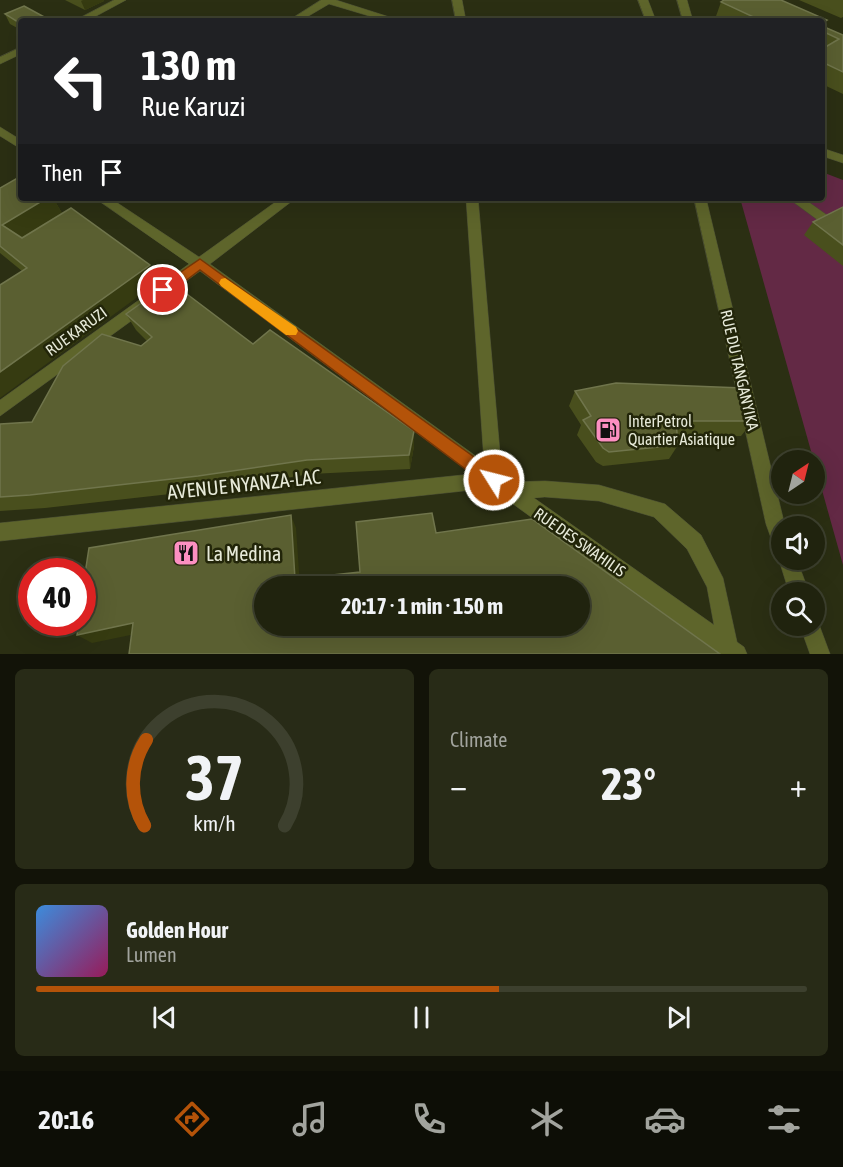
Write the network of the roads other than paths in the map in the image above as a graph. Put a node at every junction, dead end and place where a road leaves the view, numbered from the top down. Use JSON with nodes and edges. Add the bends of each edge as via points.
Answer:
{"nodes":[{"id":1,"x":121,"y":0,"type":"edge"},
{"id":2,"x":328,"y":0,"type":"edge"},
{"id":3,"x":457,"y":0,"type":"edge"},
{"id":4,"x":643,"y":0,"type":"edge"},
{"id":5,"x":682,"y":0,"type":"edge"},
{"id":6,"x":85,"y":18,"type":"edge"},
{"id":7,"x":298,"y":18,"type":"edge"},
{"id":8,"x":387,"y":18,"type":"edge"},
{"id":9,"x":460,"y":18,"type":"edge"},
{"id":10,"x":650,"y":18,"type":"edge"},
{"id":11,"x":687,"y":18,"type":"edge"},
{"id":12,"x":18,"y":52,"type":"edge"},
{"id":13,"x":0,"y":61,"type":"edge"},
{"id":14,"x":0,"y":131,"type":"edge"},
{"id":15,"x":18,"y":143,"type":"edge"},
{"id":16,"x":825,"y":153,"type":"edge"},
{"id":17,"x":843,"y":159,"type":"edge"},
{"id":18,"x":106,"y":201,"type":"edge"},
{"id":19,"x":286,"y":201,"type":"edge"},
{"id":20,"x":472,"y":201,"type":"edge"},
{"id":21,"x":701,"y":201,"type":"edge"},
{"id":22,"x":798,"y":201,"type":"edge"},
{"id":23,"x":831,"y":223,"type":"edge"},
{"id":24,"x":200,"y":264,"type":"junction"},
{"id":25,"x":0,"y":408,"type":"edge"},
{"id":26,"x":501,"y":486,"type":"junction"},
{"id":27,"x":773,"y":516,"type":"edge"},
{"id":28,"x":0,"y":532,"type":"edge"},
{"id":29,"x":814,"y":636,"type":"edge"},
{"id":30,"x":733,"y":651,"type":"edge"},
{"id":31,"x":820,"y":654,"type":"edge"}],
"edges":[{"from":1,"to":6,"type":"street"},
{"from":2,"to":7,"type":"street"},
{"from":2,"to":8,"type":"street"},
{"from":3,"to":9,"type":"street"},
{"from":4,"to":10,"type":"street"},
{"from":5,"to":11,"type":"street"},
{"from":12,"to":13,"type":"street"},
{"from":14,"to":15,"type":"street"},
{"from":16,"to":17,"type":"street"},
{"from":18,"to":24,"type":"street","name":"RUE DES SWAHILIS"},
{"from":19,"to":24,"type":"street","name":"RUE KARUZI"},
{"from":20,"to":26,"type":"street"},
{"from":21,"to":27,"type":"street","name":"RUE DU TANGANYIKA"},
{"from":22,"to":23,"type":"street"},
{"from":24,"to":25,"type":"street","name":"RUE KARUZI"},
{"from":24,"to":26,"type":"street","name":"RUE DES SWAHILIS"},
{"from":26,"to":28,"type":"street","name":"AVENUE NYANZA-LAC"},
{"from":26,"to":30,"type":"street","name":"RUE DES SWAHILIS"},
{"from":26,"to":30,"type":"street","name":"AVENUE NYANZA-LAC","via":[[599,493],[659,510],[694,542],[716,585]]},
{"from":29,"to":31,"type":"street"}]}
